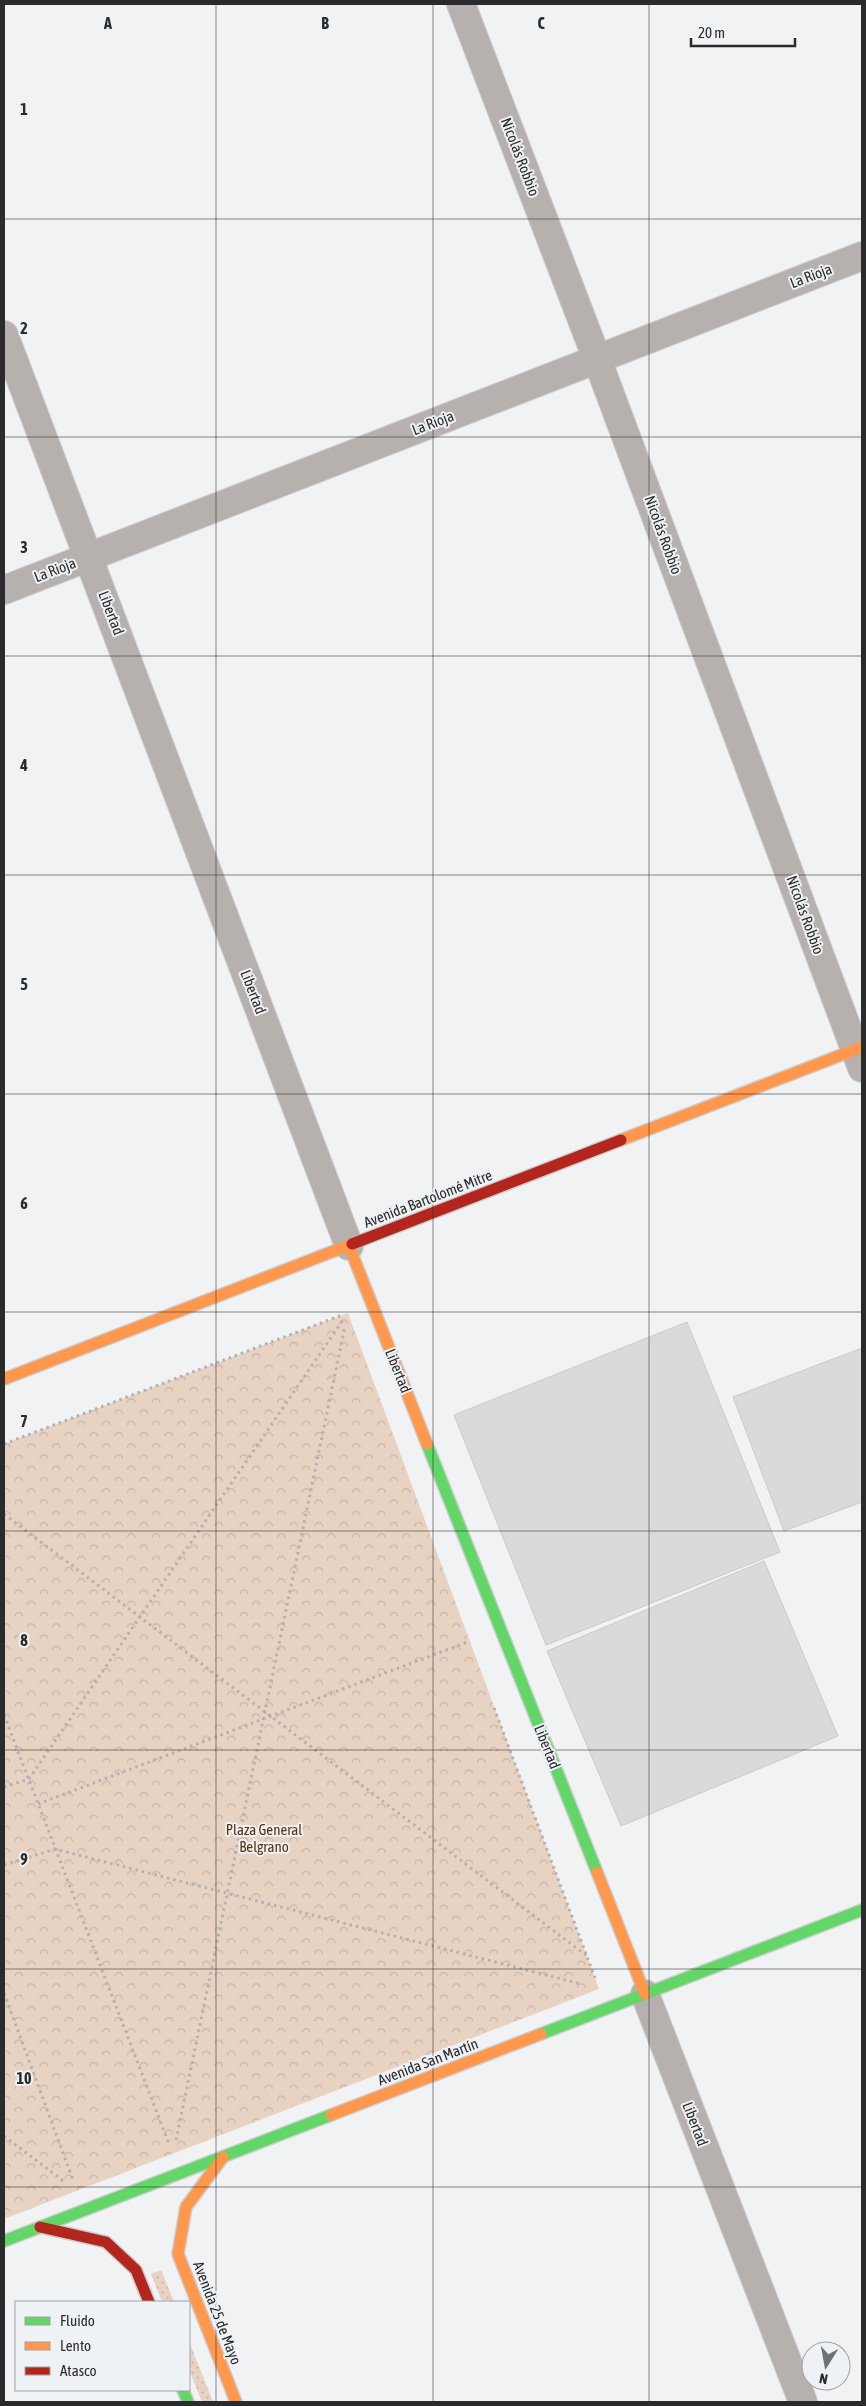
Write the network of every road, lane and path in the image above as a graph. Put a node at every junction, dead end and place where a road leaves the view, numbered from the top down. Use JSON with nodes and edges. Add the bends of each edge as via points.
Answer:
{"nodes":[{"id":1,"x":461,"y":4,"type":"edge"},
{"id":2,"x":862,"y":256,"type":"edge"},
{"id":3,"x":4,"y":335,"type":"edge"},
{"id":4,"x":597,"y":359,"type":"junction"},
{"id":5,"x":89,"y":556,"type":"junction"},
{"id":6,"x":4,"y":590,"type":"edge"},
{"id":7,"x":860,"y":1055,"type":"edge"},
{"id":8,"x":349,"y":1246,"type":"junction"},
{"id":9,"x":348,"y":1313,"type":"junction"},
{"id":10,"x":4,"y":1379,"type":"edge"},
{"id":11,"x":4,"y":1444,"type":"edge"},
{"id":12,"x":4,"y":1514,"type":"edge"},
{"id":13,"x":140,"y":1617,"type":"junction"},
{"id":14,"x":466,"y":1632,"type":"dead end"},
{"id":15,"x":470,"y":1641,"type":"junction"},
{"id":16,"x":473,"y":1651,"type":"dead end"},
{"id":17,"x":494,"y":1706,"type":"dead end"},
{"id":18,"x":265,"y":1712,"type":"junction"},
{"id":19,"x":4,"y":1714,"type":"edge"},
{"id":20,"x":271,"y":1716,"type":"junction"},
{"id":21,"x":264,"y":1719,"type":"junction"},
{"id":22,"x":29,"y":1779,"type":"junction"},
{"id":23,"x":4,"y":1787,"type":"edge"},
{"id":24,"x":38,"y":1804,"type":"junction"},
{"id":25,"x":55,"y":1849,"type":"junction"},
{"id":26,"x":4,"y":1865,"type":"edge"},
{"id":27,"x":227,"y":1893,"type":"junction"},
{"id":28,"x":862,"y":1910,"type":"edge"},
{"id":29,"x":587,"y":1956,"type":"junction"},
{"id":30,"x":596,"y":1980,"type":"dead end"},
{"id":31,"x":590,"y":1986,"type":"dead end"},
{"id":32,"x":4,"y":1993,"type":"edge"},
{"id":33,"x":645,"y":1994,"type":"junction"},
{"id":34,"x":4,"y":2136,"type":"edge"},
{"id":35,"x":170,"y":2144,"type":"dead end"},
{"id":36,"x":175,"y":2144,"type":"dead end"},
{"id":37,"x":223,"y":2157,"type":"junction"},
{"id":38,"x":73,"y":2182,"type":"dead end"},
{"id":39,"x":69,"y":2185,"type":"dead end"},
{"id":40,"x":40,"y":2227,"type":"junction"},
{"id":41,"x":4,"y":2241,"type":"edge"},
{"id":42,"x":149,"y":2301,"type":"edge"},
{"id":43,"x":236,"y":2402,"type":"edge"},
{"id":44,"x":803,"y":2402,"type":"edge"}],
"edges":[{"from":1,"to":4,"type":"street","name":"Nicolás Robbio"},
{"from":2,"to":4,"type":"street","name":"La Rioja"},
{"from":3,"to":5,"type":"street","name":"Libertad"},
{"from":4,"to":5,"type":"street","name":"La Rioja"},
{"from":4,"to":7,"type":"street","name":"Nicolás Robbio"},
{"from":5,"to":6,"type":"street","name":"La Rioja"},
{"from":5,"to":8,"type":"street","name":"Libertad"},
{"from":7,"to":8,"type":"main road","name":"Avenida Bartolomé Mitre"},
{"from":8,"to":10,"type":"main road","name":"Avenida Bartolomé Mitre"},
{"from":8,"to":33,"type":"main road","name":"Libertad"},
{"from":9,"to":11,"type":"path"},
{"from":9,"to":13,"type":"path"},
{"from":9,"to":18,"type":"path"},
{"from":12,"to":13,"type":"path"},
{"from":13,"to":18,"type":"path"},
{"from":13,"to":22,"type":"path"},
{"from":14,"to":15,"type":"path"},
{"from":15,"to":16,"type":"path"},
{"from":15,"to":20,"type":"path"},
{"from":17,"to":29,"type":"path"},
{"from":18,"to":20,"type":"path"},
{"from":18,"to":21,"type":"path"},
{"from":19,"to":22,"type":"path"},
{"from":20,"to":21,"type":"path"},
{"from":20,"to":29,"type":"path"},
{"from":21,"to":24,"type":"path"},
{"from":21,"to":27,"type":"path"},
{"from":22,"to":23,"type":"path"},
{"from":22,"to":24,"type":"path"},
{"from":24,"to":25,"type":"path"},
{"from":25,"to":26,"type":"path"},
{"from":25,"to":27,"type":"path"},
{"from":25,"to":35,"type":"path"},
{"from":27,"to":31,"type":"path"},
{"from":27,"to":36,"type":"path"},
{"from":28,"to":33,"type":"main road","name":"Avenida San Martín"},
{"from":29,"to":30,"type":"path"},
{"from":32,"to":38,"type":"path"},
{"from":33,"to":37,"type":"main road","name":"Avenida San Martín"},
{"from":33,"to":44,"type":"street","name":"Libertad"},
{"from":34,"to":39,"type":"path"},
{"from":37,"to":40,"type":"main road","name":"Avenida San Martín"},
{"from":37,"to":43,"type":"main road","name":"Avenida 25 de Mayo","via":[[186,2207],[178,2254]]},
{"from":40,"to":41,"type":"main road","name":"Avenida San Martín"},
{"from":40,"to":42,"type":"main road","via":[[106,2242],[136,2270]]}]}
